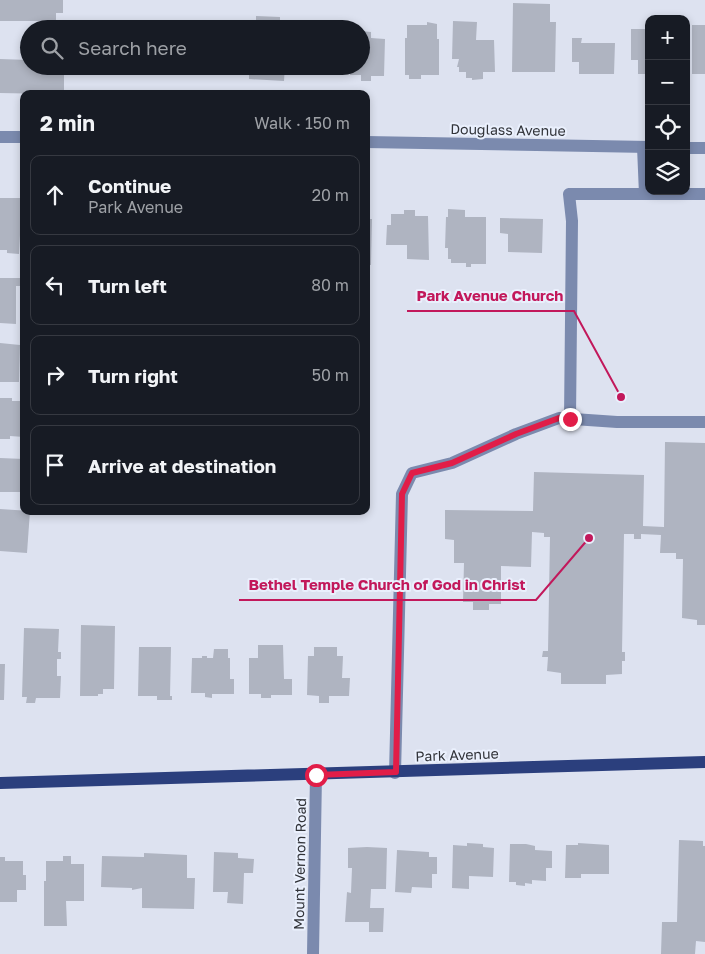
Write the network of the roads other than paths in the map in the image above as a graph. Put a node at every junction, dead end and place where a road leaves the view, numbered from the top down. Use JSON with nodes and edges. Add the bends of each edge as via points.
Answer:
{"nodes":[{"id":1,"x":0,"y":136,"type":"edge"},
{"id":2,"x":20,"y":137,"type":"edge"},
{"id":3,"x":370,"y":142,"type":"edge"},
{"id":4,"x":645,"y":147,"type":"edge"},
{"id":5,"x":690,"y":148,"type":"edge"},
{"id":6,"x":705,"y":148,"type":"edge"},
{"id":7,"x":645,"y":194,"type":"edge"},
{"id":8,"x":690,"y":194,"type":"edge"},
{"id":9,"x":705,"y":194,"type":"edge"},
{"id":10,"x":570,"y":419,"type":"junction"},
{"id":11,"x":705,"y":422,"type":"edge"},
{"id":12,"x":705,"y":762,"type":"edge"},
{"id":13,"x":396,"y":772,"type":"junction"},
{"id":14,"x":316,"y":775,"type":"junction"},
{"id":15,"x":0,"y":783,"type":"edge"},
{"id":16,"x":313,"y":954,"type":"edge"}],
"edges":[{"from":1,"to":2,"type":"street"},
{"from":3,"to":4,"type":"street","name":"Douglass Avenue"},
{"from":5,"to":6,"type":"street"},
{"from":7,"to":10,"type":"street","via":[[570,194]]},
{"from":8,"to":9,"type":"street"},
{"from":10,"to":11,"type":"street"},
{"from":10,"to":13,"type":"street","via":[[559,418],[452,463],[412,473],[405,487],[402,494]]},
{"from":12,"to":13,"type":"main road","name":"Park Avenue"},
{"from":13,"to":14,"type":"main road","name":"Park Avenue"},
{"from":14,"to":15,"type":"main road","name":"Park Avenue"},
{"from":14,"to":16,"type":"street","name":"Mount Vernon Road"}]}
